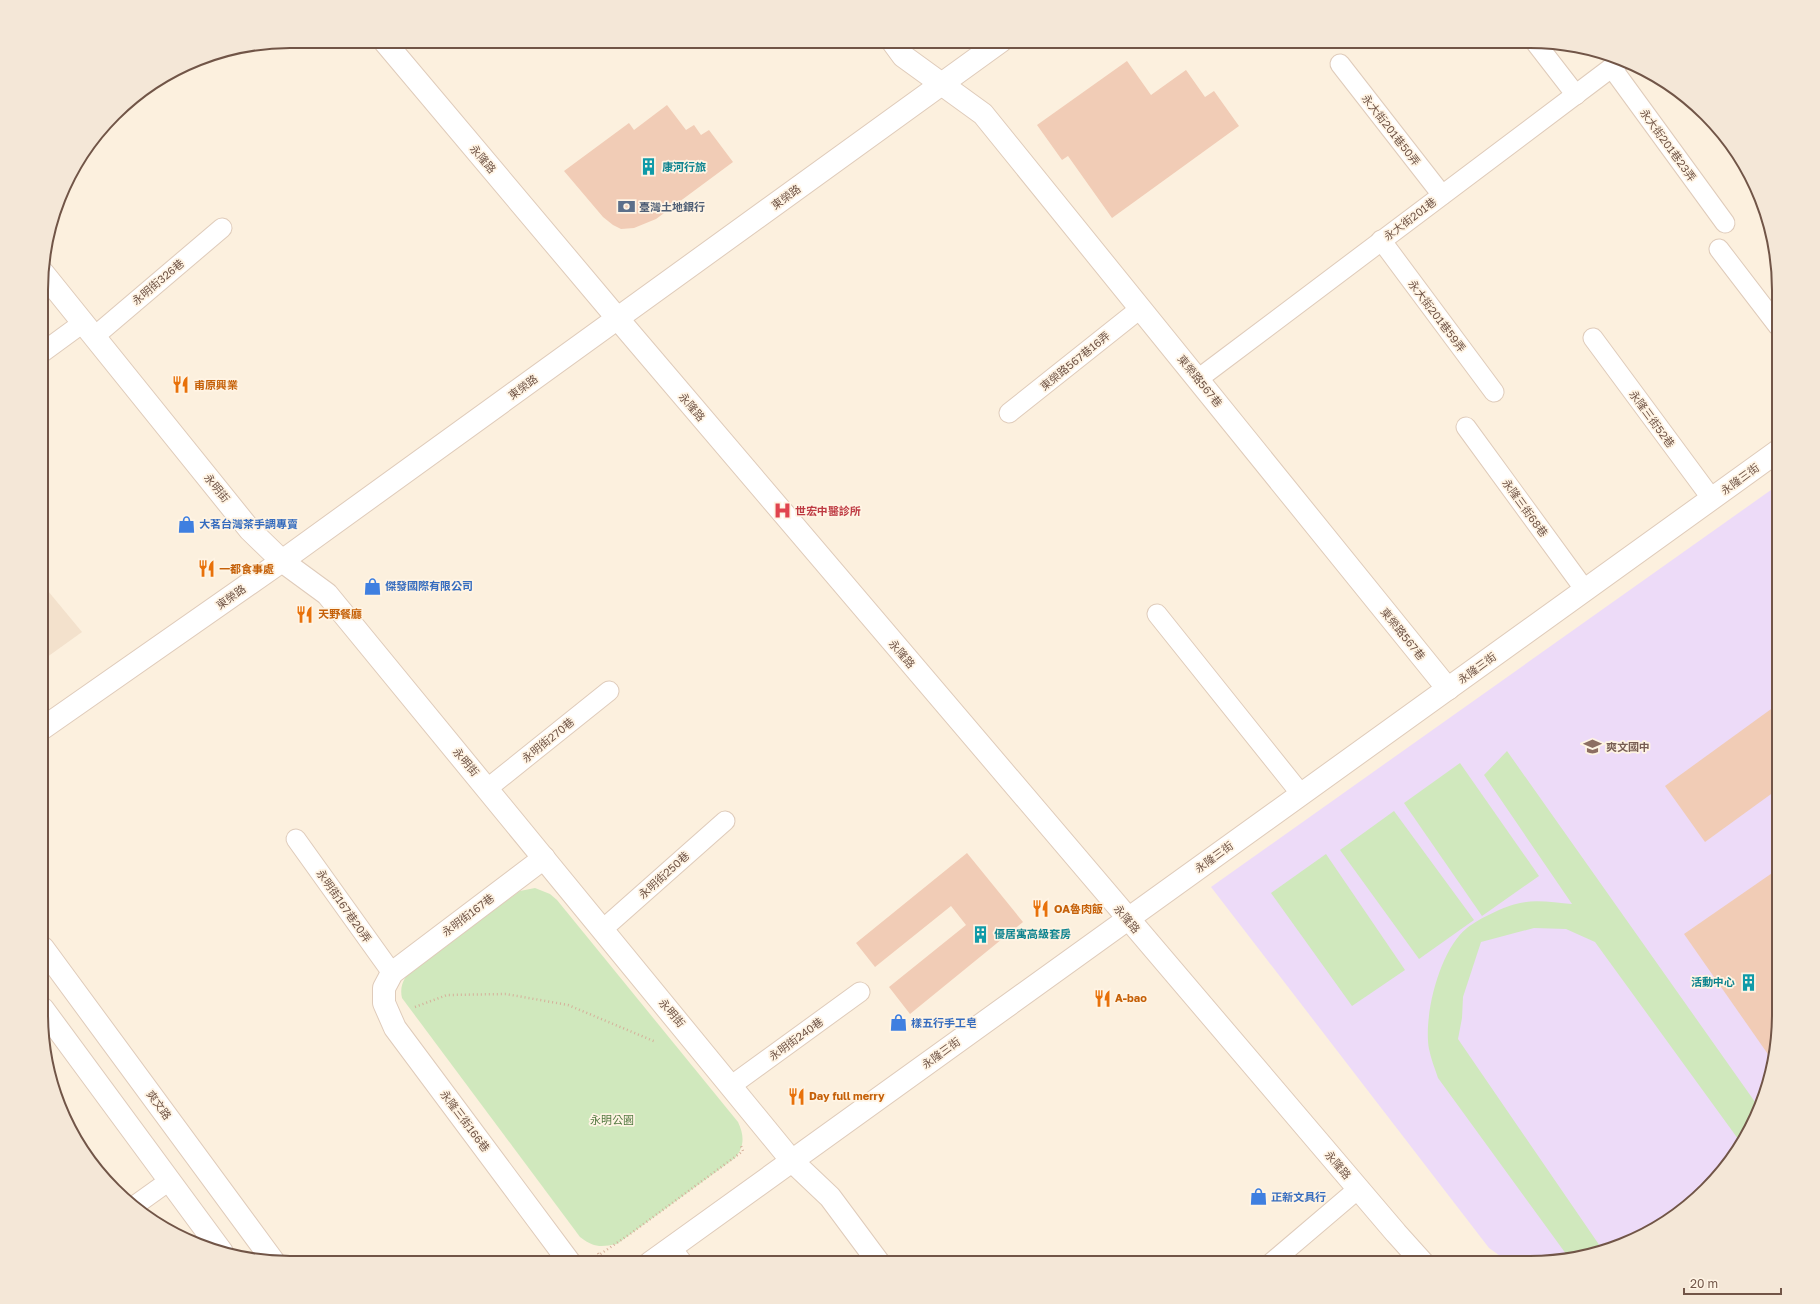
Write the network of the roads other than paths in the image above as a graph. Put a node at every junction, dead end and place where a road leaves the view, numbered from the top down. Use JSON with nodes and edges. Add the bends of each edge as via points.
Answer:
{"nodes":[{"id":1,"x":390,"y":48,"type":"edge"},
{"id":2,"x":897,"y":48,"type":"edge"},
{"id":3,"x":991,"y":48,"type":"edge"},
{"id":4,"x":1540,"y":49,"type":"edge"},
{"id":5,"x":1340,"y":64,"type":"dead end"},
{"id":6,"x":1618,"y":64,"type":"edge"},
{"id":7,"x":942,"y":84,"type":"junction"},
{"id":8,"x":1576,"y":95,"type":"junction"},
{"id":9,"x":1442,"y":195,"type":"junction"},
{"id":10,"x":1725,"y":223,"type":"dead end"},
{"id":11,"x":222,"y":228,"type":"dead end"},
{"id":12,"x":1381,"y":240,"type":"junction"},
{"id":13,"x":1719,"y":249,"type":"dead end"},
{"id":14,"x":49,"y":280,"type":"edge"},
{"id":15,"x":1141,"y":308,"type":"junction"},
{"id":16,"x":618,"y":318,"type":"junction"},
{"id":17,"x":1772,"y":318,"type":"edge"},
{"id":18,"x":89,"y":329,"type":"junction"},
{"id":19,"x":1593,"y":338,"type":"dead end"},
{"id":20,"x":48,"y":350,"type":"edge"},
{"id":21,"x":1198,"y":379,"type":"junction"},
{"id":22,"x":1494,"y":392,"type":"dead end"},
{"id":23,"x":1009,"y":413,"type":"dead end"},
{"id":24,"x":1466,"y":427,"type":"dead end"},
{"id":25,"x":1772,"y":455,"type":"edge"},
{"id":26,"x":1712,"y":499,"type":"junction"},
{"id":27,"x":282,"y":561,"type":"junction"},
{"id":28,"x":1584,"y":590,"type":"junction"},
{"id":29,"x":1157,"y":614,"type":"dead end"},
{"id":30,"x":1448,"y":689,"type":"junction"},
{"id":31,"x":609,"y":691,"type":"dead end"},
{"id":32,"x":48,"y":725,"type":"edge"},
{"id":33,"x":488,"y":788,"type":"junction"},
{"id":34,"x":1301,"y":794,"type":"junction"},
{"id":35,"x":725,"y":821,"type":"dead end"},
{"id":36,"x":296,"y":839,"type":"dead end"},
{"id":37,"x":544,"y":858,"type":"junction"},
{"id":38,"x":1128,"y":919,"type":"junction"},
{"id":39,"x":603,"y":929,"type":"junction"},
{"id":40,"x":48,"y":955,"type":"edge"},
{"id":41,"x":392,"y":973,"type":"junction"},
{"id":42,"x":860,"y":992,"type":"dead end"},
{"id":43,"x":48,"y":1016,"type":"edge"},
{"id":44,"x":732,"y":1085,"type":"junction"},
{"id":45,"x":792,"y":1160,"type":"junction"},
{"id":46,"x":169,"y":1181,"type":"junction"},
{"id":47,"x":1358,"y":1189,"type":"junction"},
{"id":48,"x":139,"y":1203,"type":"edge"},
{"id":49,"x":216,"y":1244,"type":"edge"},
{"id":50,"x":269,"y":1255,"type":"edge"},
{"id":51,"x":677,"y":1255,"type":"edge"},
{"id":52,"x":565,"y":1256,"type":"edge"},
{"id":53,"x":874,"y":1256,"type":"edge"},
{"id":54,"x":1279,"y":1256,"type":"edge"},
{"id":55,"x":1417,"y":1256,"type":"edge"}],
"edges":[{"from":1,"to":16,"type":"street","name":"永隆路"},
{"from":2,"to":7,"type":"street","name":"東榮路567巷","via":[[903,56]]},
{"from":3,"to":7,"type":"street","name":"東榮路"},
{"from":4,"to":8,"type":"lane"},
{"from":5,"to":9,"type":"lane","name":"永大街201巷50弄"},
{"from":6,"to":8,"type":"lane","name":"永大街201巷"},
{"from":6,"to":10,"type":"lane","name":"永大街201巷23弄"},
{"from":7,"to":15,"type":"street","name":"東榮路567巷","via":[[984,114]]},
{"from":7,"to":16,"type":"street","name":"東榮路"},
{"from":8,"to":9,"type":"lane","name":"永大街201巷"},
{"from":9,"to":12,"type":"lane","name":"永大街201巷"},
{"from":11,"to":18,"type":"lane","name":"永明街326巷"},
{"from":12,"to":21,"type":"lane","name":"永大街201巷"},
{"from":12,"to":22,"type":"lane","name":"永大街201巷59弄"},
{"from":13,"to":17,"type":"lane"},
{"from":14,"to":18,"type":"street","name":"永明街"},
{"from":15,"to":21,"type":"street","name":"東榮路567巷"},
{"from":15,"to":23,"type":"lane","name":"東榮路567巷16弄"},
{"from":16,"to":27,"type":"street","name":"東榮路"},
{"from":16,"to":38,"type":"street","name":"永隆路"},
{"from":18,"to":20,"type":"lane","name":"永明街326巷"},
{"from":18,"to":27,"type":"street","name":"永明街","via":[[250,530]]},
{"from":19,"to":26,"type":"lane","name":"永隆三街52巷"},
{"from":21,"to":30,"type":"street","name":"東榮路567巷"},
{"from":24,"to":28,"type":"lane","name":"永隆三街68巷"},
{"from":25,"to":26,"type":"street","name":"永隆三街"},
{"from":26,"to":28,"type":"street","name":"永隆三街"},
{"from":27,"to":32,"type":"street","name":"東榮路"},
{"from":27,"to":33,"type":"street","name":"永明街","via":[[328,594]]},
{"from":28,"to":30,"type":"street","name":"永隆三街"},
{"from":29,"to":34,"type":"lane"},
{"from":30,"to":34,"type":"street","name":"永隆三街"},
{"from":31,"to":33,"type":"lane","name":"永明街270巷"},
{"from":33,"to":37,"type":"street","name":"永明街"},
{"from":34,"to":38,"type":"street","name":"永隆三街"},
{"from":35,"to":39,"type":"lane","name":"永明街250巷"},
{"from":36,"to":41,"type":"lane","name":"永明街167巷20弄"},
{"from":37,"to":39,"type":"street","name":"永明街"},
{"from":37,"to":41,"type":"street","name":"永明街167巷"},
{"from":38,"to":45,"type":"street","name":"永隆三街"},
{"from":38,"to":47,"type":"street","name":"永隆路"},
{"from":39,"to":44,"type":"street","name":"永明街"},
{"from":40,"to":50,"type":"street","name":"爽文路"},
{"from":41,"to":52,"type":"street","name":"永隆三街166巷","via":[[384,988],[384,1003],[395,1028]]},
{"from":42,"to":44,"type":"lane","name":"永明街240巷"},
{"from":43,"to":46,"type":"street"},
{"from":44,"to":45,"type":"street","name":"永明街"},
{"from":45,"to":51,"type":"street","name":"永隆三街"},
{"from":45,"to":53,"type":"street","name":"永明街","via":[[830,1197]]},
{"from":46,"to":48,"type":"lane"},
{"from":46,"to":49,"type":"street"},
{"from":47,"to":54,"type":"lane"},
{"from":47,"to":55,"type":"street","name":"永隆路"}]}
